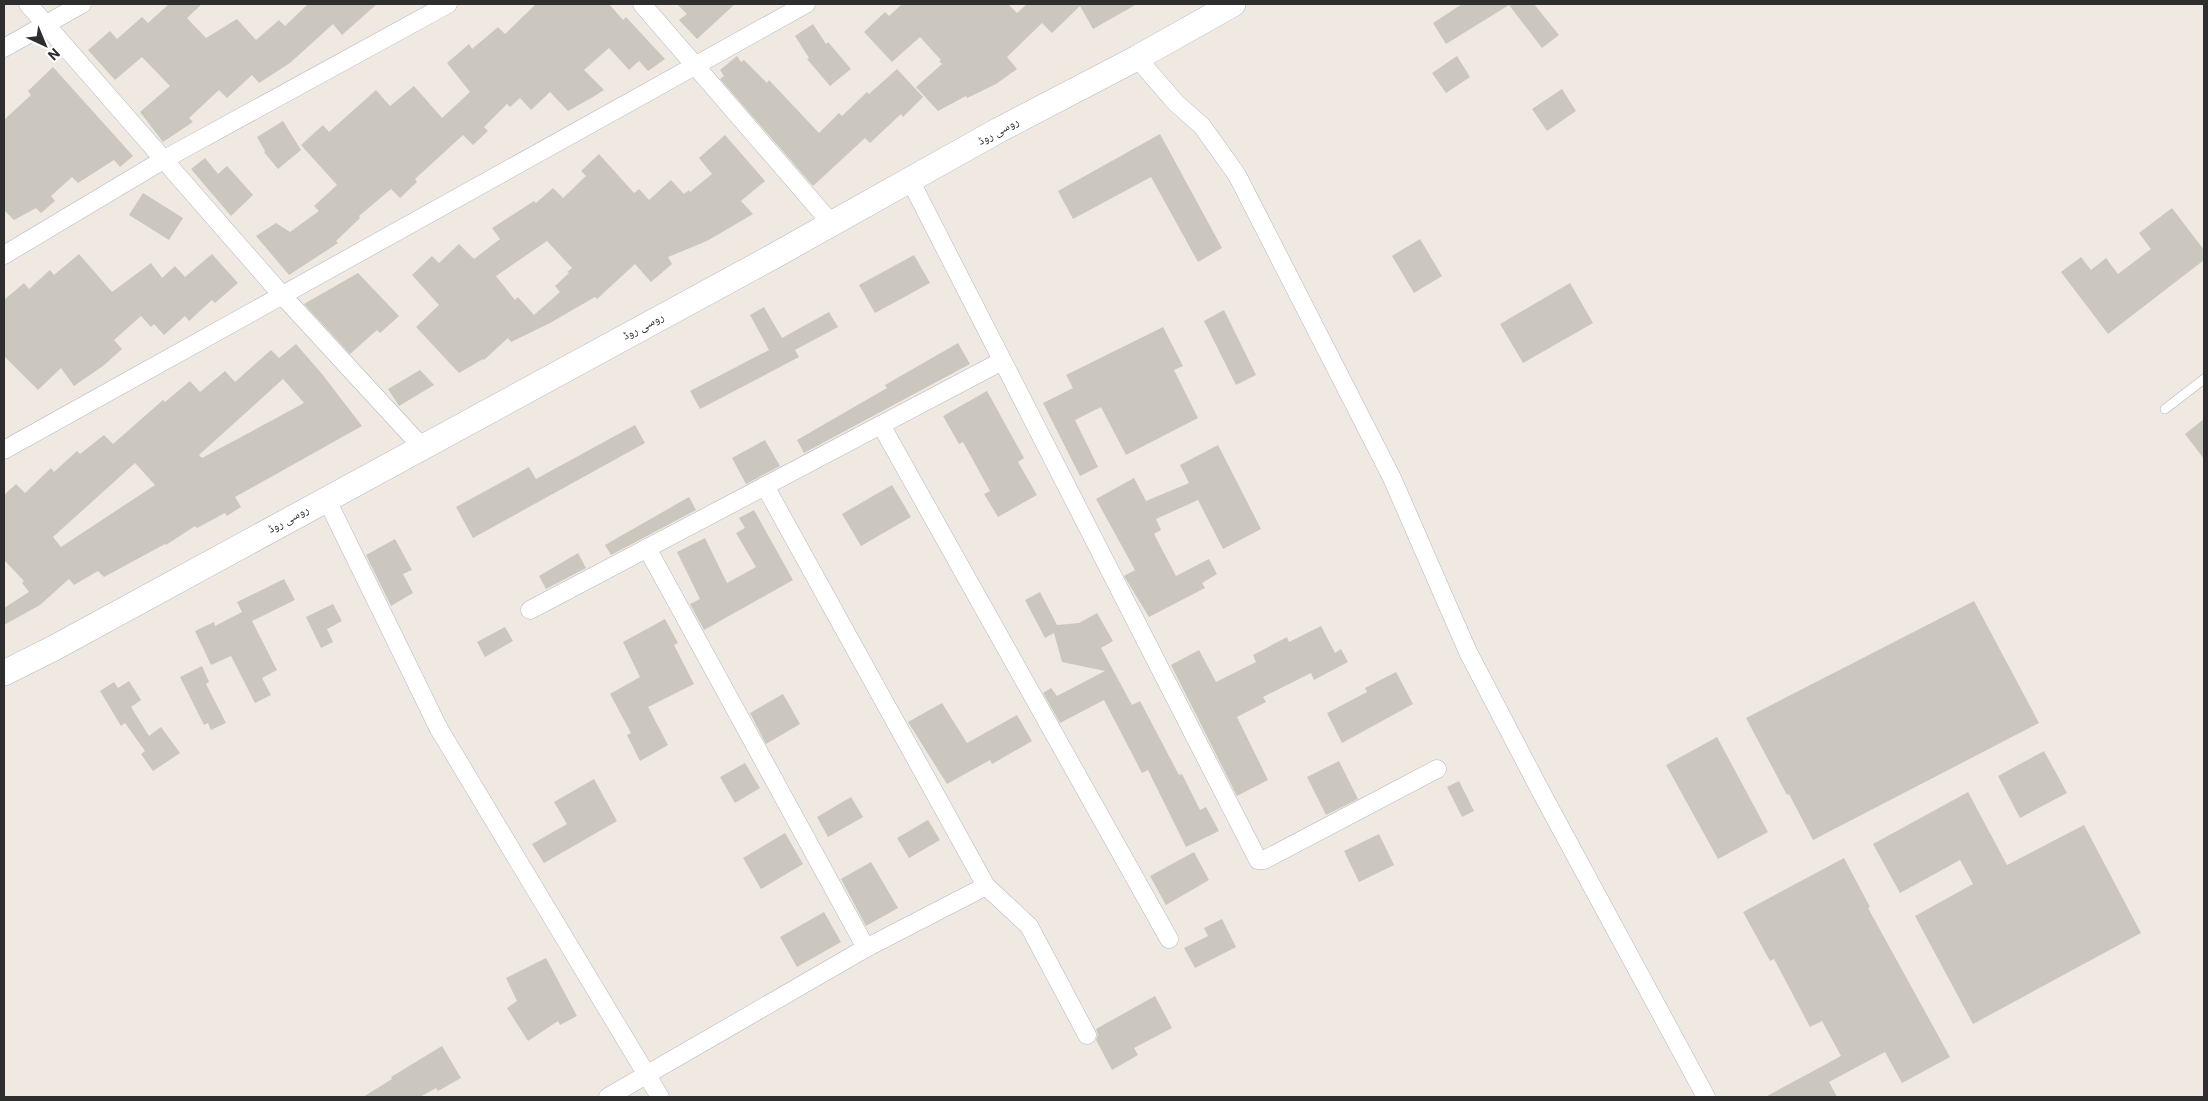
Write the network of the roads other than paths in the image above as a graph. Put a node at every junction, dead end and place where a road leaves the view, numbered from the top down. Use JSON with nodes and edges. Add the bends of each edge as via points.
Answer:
{"nodes":[{"id":1,"x":28,"y":4,"type":"edge"},
{"id":2,"x":82,"y":4,"type":"edge"},
{"id":3,"x":448,"y":4,"type":"edge"},
{"id":4,"x":642,"y":4,"type":"edge"},
{"id":5,"x":806,"y":4,"type":"edge"},
{"id":6,"x":1233,"y":4,"type":"edge"},
{"id":7,"x":45,"y":24,"type":"junction"},
{"id":8,"x":4,"y":48,"type":"edge"},
{"id":9,"x":1137,"y":58,"type":"junction"},
{"id":10,"x":695,"y":66,"type":"junction"},
{"id":11,"x":163,"y":160,"type":"junction"},
{"id":12,"x":910,"y":180,"type":"junction"},
{"id":13,"x":832,"y":223,"type":"junction"},
{"id":14,"x":4,"y":255,"type":"edge"},
{"id":15,"x":281,"y":294,"type":"junction"},
{"id":16,"x":1002,"y":361,"type":"junction"},
{"id":17,"x":2204,"y":379,"type":"edge"},
{"id":18,"x":2165,"y":409,"type":"dead end"},
{"id":19,"x":881,"y":424,"type":"junction"},
{"id":20,"x":421,"y":446,"type":"junction"},
{"id":21,"x":4,"y":450,"type":"edge"},
{"id":22,"x":765,"y":486,"type":"junction"},
{"id":23,"x":326,"y":498,"type":"junction"},
{"id":24,"x":647,"y":548,"type":"junction"},
{"id":25,"x":530,"y":610,"type":"dead end"},
{"id":26,"x":54,"y":648,"type":"junction"},
{"id":27,"x":4,"y":673,"type":"edge"},
{"id":28,"x":4,"y":683,"type":"edge"},
{"id":29,"x":1437,"y":769,"type":"dead end"},
{"id":30,"x":986,"y":886,"type":"junction"},
{"id":31,"x":1170,"y":939,"type":"dead end"},
{"id":32,"x":866,"y":948,"type":"junction"},
{"id":33,"x":1086,"y":1035,"type":"dead end"},
{"id":34,"x":646,"y":1075,"type":"junction"},
{"id":35,"x":608,"y":1097,"type":"edge"},
{"id":36,"x":660,"y":1097,"type":"edge"},
{"id":37,"x":1706,"y":1097,"type":"edge"}],
"edges":[{"from":1,"to":7,"type":"street"},
{"from":2,"to":7,"type":"street"},
{"from":3,"to":11,"type":"street"},
{"from":4,"to":10,"type":"street"},
{"from":5,"to":10,"type":"street"},
{"from":6,"to":9,"type":"main road","name":"روسی روڈ"},
{"from":7,"to":8,"type":"street"},
{"from":7,"to":11,"type":"street"},
{"from":9,"to":12,"type":"main road","name":"روسی روڈ"},
{"from":9,"to":37,"type":"street","via":[[1176,103],[1202,126],[1237,175],[1392,478],[1468,652]]},
{"from":10,"to":13,"type":"street"},
{"from":10,"to":15,"type":"street"},
{"from":11,"to":14,"type":"street"},
{"from":11,"to":15,"type":"street"},
{"from":12,"to":13,"type":"main road","name":"روسی روڈ"},
{"from":12,"to":16,"type":"street"},
{"from":13,"to":20,"type":"main road","name":"روسی روڈ"},
{"from":15,"to":20,"type":"street"},
{"from":15,"to":21,"type":"street"},
{"from":16,"to":19,"type":"street"},
{"from":16,"to":29,"type":"street","via":[[1258,860],[1264,860]]},
{"from":17,"to":18,"type":"lane"},
{"from":19,"to":22,"type":"street"},
{"from":19,"to":31,"type":"street"},
{"from":20,"to":23,"type":"main road","name":"روسی روڈ"},
{"from":22,"to":24,"type":"street"},
{"from":22,"to":30,"type":"street"},
{"from":23,"to":26,"type":"main road","name":"روسی روڈ"},
{"from":23,"to":34,"type":"street","via":[[439,729]]},
{"from":24,"to":25,"type":"street"},
{"from":24,"to":32,"type":"street"},
{"from":26,"to":27,"type":"main road","name":"روسی روڈ"},
{"from":26,"to":28,"type":"main road","name":"روسی روڈ"},
{"from":30,"to":32,"type":"street"},
{"from":30,"to":33,"type":"street","via":[[1030,926]]},
{"from":32,"to":34,"type":"street"},
{"from":34,"to":35,"type":"street"},
{"from":34,"to":36,"type":"street"}]}
